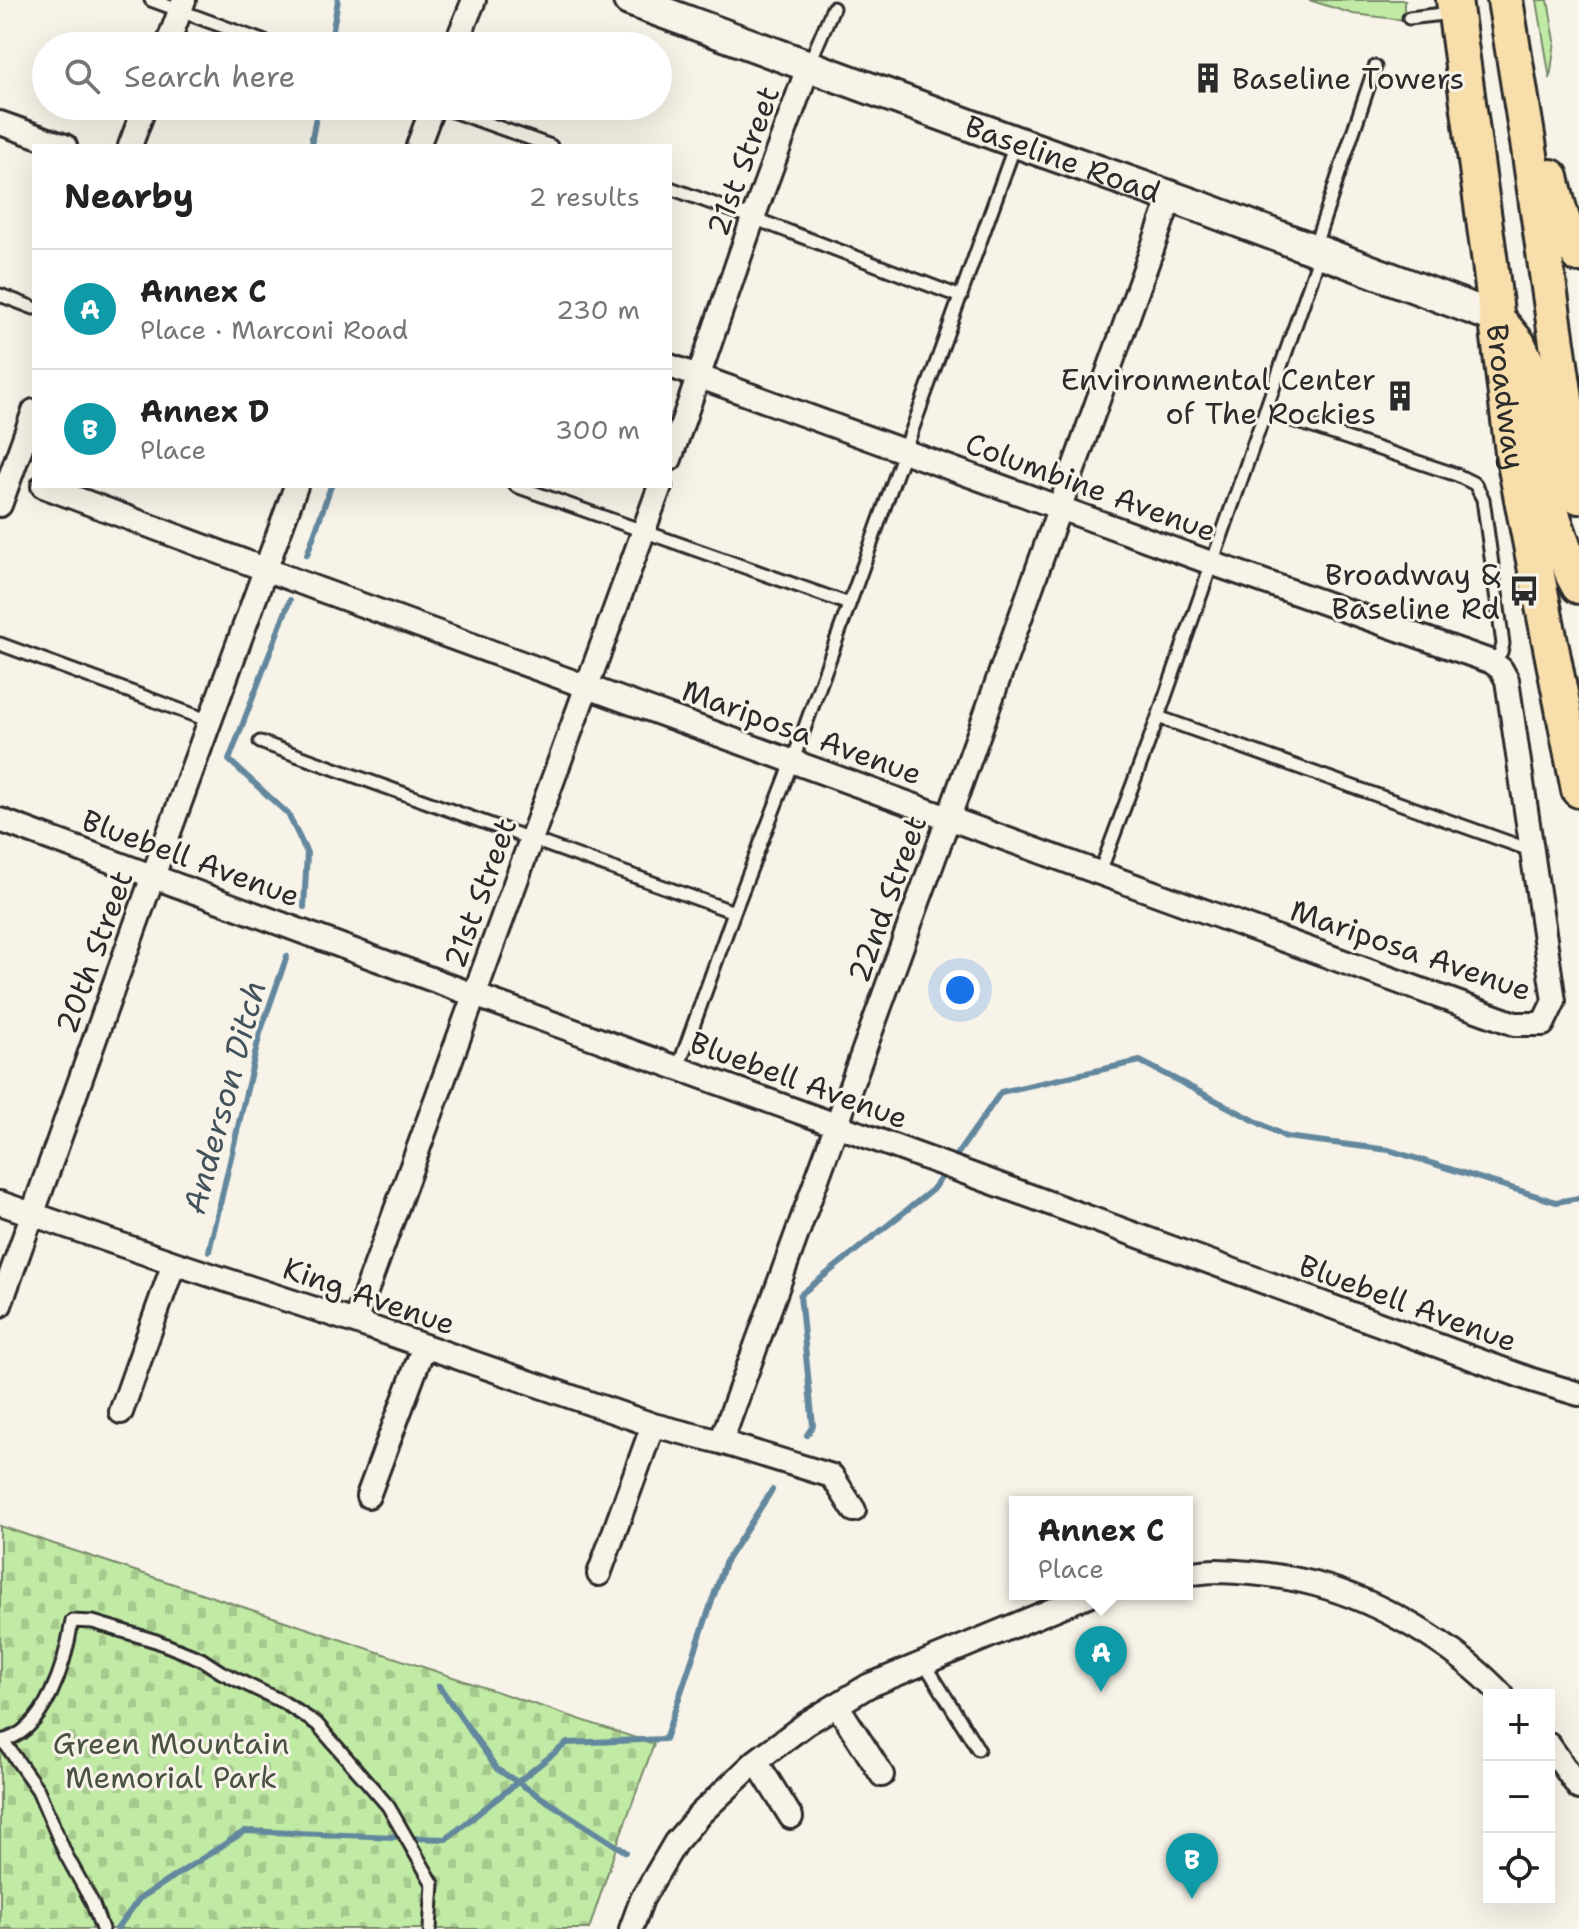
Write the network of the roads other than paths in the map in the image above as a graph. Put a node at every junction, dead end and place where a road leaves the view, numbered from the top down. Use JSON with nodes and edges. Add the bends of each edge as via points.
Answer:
{"nodes":[{"id":1,"x":151,"y":0,"type":"edge"},
{"id":2,"x":474,"y":0,"type":"edge"},
{"id":3,"x":629,"y":0,"type":"edge"},
{"id":4,"x":1506,"y":0,"type":"edge"},
{"id":5,"x":182,"y":5,"type":"edge"},
{"id":6,"x":1455,"y":6,"type":"edge"},
{"id":7,"x":833,"y":8,"type":"dead end"},
{"id":8,"x":1409,"y":18,"type":"dead end"},
{"id":9,"x":172,"y":32,"type":"edge"},
{"id":10,"x":244,"y":32,"type":"edge"},
{"id":11,"x":461,"y":32,"type":"edge"},
{"id":12,"x":809,"y":65,"type":"junction"},
{"id":13,"x":1375,"y":67,"type":"dead end"},
{"id":14,"x":140,"y":120,"type":"edge"},
{"id":15,"x":430,"y":120,"type":"edge"},
{"id":16,"x":476,"y":120,"type":"edge"},
{"id":17,"x":0,"y":123,"type":"edge"},
{"id":18,"x":1016,"y":142,"type":"junction"},
{"id":19,"x":59,"y":144,"type":"edge"},
{"id":20,"x":131,"y":144,"type":"edge"},
{"id":21,"x":419,"y":144,"type":"edge"},
{"id":22,"x":545,"y":144,"type":"edge"},
{"id":23,"x":672,"y":189,"type":"edge"},
{"id":24,"x":1171,"y":196,"type":"junction"},
{"id":25,"x":753,"y":218,"type":"junction"},
{"id":26,"x":1317,"y":250,"type":"junction"},
{"id":27,"x":1579,"y":255,"type":"edge"},
{"id":28,"x":0,"y":295,"type":"edge"},
{"id":29,"x":961,"y":297,"type":"junction"},
{"id":30,"x":32,"y":307,"type":"edge"},
{"id":31,"x":1497,"y":318,"type":"junction"},
{"id":32,"x":1567,"y":334,"type":"edge"},
{"id":33,"x":672,"y":367,"type":"edge"},
{"id":34,"x":700,"y":377,"type":"junction"},
{"id":35,"x":1265,"y":411,"type":"junction"},
{"id":36,"x":32,"y":415,"type":"edge"},
{"id":37,"x":904,"y":451,"type":"junction"},
{"id":38,"x":672,"y":454,"type":"edge"},
{"id":39,"x":6,"y":472,"type":"edge"},
{"id":40,"x":32,"y":482,"type":"edge"},
{"id":41,"x":48,"y":488,"type":"edge"},
{"id":42,"x":295,"y":488,"type":"edge"},
{"id":43,"x":522,"y":488,"type":"edge"},
{"id":44,"x":659,"y":488,"type":"edge"},
{"id":45,"x":1579,"y":496,"type":"edge"},
{"id":46,"x":0,"y":505,"type":"edge"},
{"id":47,"x":1061,"y":508,"type":"junction"},
{"id":48,"x":644,"y":532,"type":"junction"},
{"id":49,"x":1211,"y":563,"type":"junction"},
{"id":50,"x":266,"y":569,"type":"junction"},
{"id":51,"x":1579,"y":586,"type":"edge"},
{"id":52,"x":849,"y":604,"type":"junction"},
{"id":53,"x":0,"y":644,"type":"edge"},
{"id":54,"x":1492,"y":662,"type":"junction"},
{"id":55,"x":588,"y":687,"type":"junction"},
{"id":56,"x":1158,"y":717,"type":"junction"},
{"id":57,"x":210,"y":721,"type":"junction"},
{"id":58,"x":260,"y":742,"type":"dead end"},
{"id":59,"x":793,"y":760,"type":"junction"},
{"id":60,"x":1579,"y":790,"type":"edge"},
{"id":61,"x":949,"y":817,"type":"junction"},
{"id":62,"x":0,"y":820,"type":"edge"},
{"id":63,"x":532,"y":839,"type":"junction"},
{"id":64,"x":1533,"y":851,"type":"junction"},
{"id":65,"x":1100,"y":872,"type":"junction"},
{"id":66,"x":153,"y":876,"type":"junction"},
{"id":67,"x":734,"y":912,"type":"junction"},
{"id":68,"x":474,"y":995,"type":"junction"},
{"id":69,"x":678,"y":1068,"type":"junction"},
{"id":70,"x":836,"y":1125,"type":"junction"},
{"id":71,"x":0,"y":1203,"type":"edge"},
{"id":72,"x":32,"y":1214,"type":"junction"},
{"id":73,"x":174,"y":1263,"type":"junction"},
{"id":74,"x":0,"y":1305,"type":"edge"},
{"id":75,"x":355,"y":1322,"type":"junction"},
{"id":76,"x":424,"y":1346,"type":"junction"},
{"id":77,"x":1579,"y":1394,"type":"edge"},
{"id":78,"x":121,"y":1412,"type":"dead end"},
{"id":79,"x":653,"y":1425,"type":"junction"},
{"id":80,"x":721,"y":1442,"type":"junction"},
{"id":81,"x":368,"y":1496,"type":"dead end"},
{"id":82,"x":854,"y":1510,"type":"dead end"},
{"id":83,"x":1193,"y":1573,"type":"edge"},
{"id":84,"x":599,"y":1574,"type":"dead end"},
{"id":85,"x":1077,"y":1600,"type":"edge"},
{"id":86,"x":925,"y":1664,"type":"junction"},
{"id":87,"x":1496,"y":1689,"type":"edge"},
{"id":88,"x":837,"y":1705,"type":"junction"},
{"id":89,"x":2,"y":1742,"type":"edge"},
{"id":90,"x":978,"y":1749,"type":"dead end"},
{"id":91,"x":1555,"y":1754,"type":"edge"},
{"id":92,"x":756,"y":1761,"type":"junction"},
{"id":93,"x":882,"y":1775,"type":"dead end"},
{"id":94,"x":1579,"y":1788,"type":"edge"},
{"id":95,"x":791,"y":1817,"type":"dead end"},
{"id":96,"x":102,"y":1929,"type":"edge"},
{"id":97,"x":430,"y":1929,"type":"edge"},
{"id":98,"x":631,"y":1929,"type":"edge"}],
"edges":[{"from":1,"to":5,"type":"lane"},
{"from":2,"to":11,"type":"street"},
{"from":3,"to":12,"type":"street","name":"Baseline Road"},
{"from":4,"to":27,"type":"main road","via":[[1556,201]]},
{"from":4,"to":32,"type":"main road","name":"Broadway"},
{"from":5,"to":9,"type":"street"},
{"from":5,"to":10,"type":"lane"},
{"from":6,"to":8,"type":"lane"},
{"from":6,"to":31,"type":"main road","name":"Broadway"},
{"from":7,"to":12,"type":"lane"},
{"from":12,"to":18,"type":"street","name":"Baseline Road"},
{"from":12,"to":25,"type":"street","name":"21st Street"},
{"from":13,"to":26,"type":"lane"},
{"from":14,"to":20,"type":"street"},
{"from":15,"to":21,"type":"street"},
{"from":16,"to":22,"type":"lane"},
{"from":17,"to":19,"type":"street"},
{"from":18,"to":24,"type":"street","name":"Baseline Road"},
{"from":18,"to":29,"type":"lane"},
{"from":23,"to":25,"type":"lane"},
{"from":24,"to":26,"type":"street","name":"Baseline Road"},
{"from":24,"to":47,"type":"street","name":"22nd Street"},
{"from":25,"to":29,"type":"lane"},
{"from":25,"to":34,"type":"street","name":"21st Street"},
{"from":26,"to":31,"type":"street","name":"Baseline Road"},
{"from":26,"to":35,"type":"lane"},
{"from":28,"to":30,"type":"lane"},
{"from":29,"to":37,"type":"lane"},
{"from":31,"to":32,"type":"main road","name":"Baseline Road"},
{"from":31,"to":51,"type":"main road","via":[[1529,368],[1553,517]]},
{"from":31,"to":60,"type":"main road","name":"Broadway","via":[[1513,453]]},
{"from":32,"to":45,"type":"main road","name":"Broadway"},
{"from":33,"to":34,"type":"street","name":"Columbine Avenue"},
{"from":34,"to":37,"type":"street","name":"Columbine Avenue"},
{"from":34,"to":38,"type":"street","name":"21st Street"},
{"from":35,"to":49,"type":"lane"},
{"from":35,"to":54,"type":"lane","via":[[1475,484],[1483,499],[1503,644]]},
{"from":36,"to":39,"type":"street"},
{"from":37,"to":47,"type":"street","name":"Columbine Avenue"},
{"from":37,"to":52,"type":"lane"},
{"from":39,"to":40,"type":"street"},
{"from":39,"to":46,"type":"street"},
{"from":41,"to":50,"type":"street","name":"Mariposa Avenue"},
{"from":42,"to":50,"type":"street","name":"20th Street"},
{"from":43,"to":48,"type":"lane"},
{"from":44,"to":48,"type":"street","name":"21st Street"},
{"from":47,"to":49,"type":"street","name":"Columbine Avenue"},
{"from":47,"to":61,"type":"street","name":"22nd Street"},
{"from":48,"to":52,"type":"lane"},
{"from":48,"to":55,"type":"street","name":"21st Street"},
{"from":49,"to":54,"type":"street","name":"Columbine Avenue"},
{"from":49,"to":56,"type":"lane"},
{"from":50,"to":55,"type":"street","name":"Mariposa Avenue"},
{"from":50,"to":57,"type":"street","name":"20th Street"},
{"from":52,"to":59,"type":"lane"},
{"from":53,"to":57,"type":"lane"},
{"from":54,"to":64,"type":"street","via":[[1507,680]]},
{"from":55,"to":59,"type":"street","name":"Mariposa Avenue"},
{"from":55,"to":63,"type":"street","name":"21st Street"},
{"from":56,"to":64,"type":"lane"},
{"from":56,"to":65,"type":"lane"},
{"from":57,"to":66,"type":"street","name":"20th Street"},
{"from":58,"to":63,"type":"lane"},
{"from":59,"to":61,"type":"street","name":"Mariposa Avenue"},
{"from":59,"to":67,"type":"lane"},
{"from":61,"to":65,"type":"street","name":"Mariposa Avenue"},
{"from":61,"to":70,"type":"street","name":"22nd Street"},
{"from":62,"to":66,"type":"street","name":"Bluebell Avenue"},
{"from":63,"to":67,"type":"lane"},
{"from":63,"to":68,"type":"street","name":"21st Street"},
{"from":64,"to":65,"type":"street","name":"Mariposa Avenue","via":[[1554,1001],[1543,1024],[1515,1024]]},
{"from":66,"to":68,"type":"street","name":"Bluebell Avenue"},
{"from":66,"to":72,"type":"street","name":"20th Street"},
{"from":67,"to":69,"type":"lane"},
{"from":68,"to":69,"type":"street","name":"Bluebell Avenue"},
{"from":68,"to":75,"type":"street","name":"21st Street"},
{"from":69,"to":70,"type":"street","name":"Bluebell Avenue"},
{"from":70,"to":77,"type":"street","name":"Bluebell Avenue"},
{"from":70,"to":80,"type":"street","name":"22nd Street"},
{"from":71,"to":72,"type":"street","name":"King Avenue"},
{"from":72,"to":73,"type":"street","name":"King Avenue"},
{"from":72,"to":74,"type":"street","name":"20th Street"},
{"from":73,"to":75,"type":"street","name":"King Avenue"},
{"from":73,"to":78,"type":"street"},
{"from":75,"to":76,"type":"street","name":"King Avenue"},
{"from":76,"to":79,"type":"street","name":"King Avenue"},
{"from":76,"to":81,"type":"street"},
{"from":79,"to":80,"type":"street","name":"King Avenue"},
{"from":79,"to":84,"type":"street"},
{"from":80,"to":82,"type":"street","name":"King Avenue","via":[[832,1476]]},
{"from":83,"to":87,"type":"street","via":[[1241,1573],[1314,1584],[1371,1604],[1413,1625]]},
{"from":85,"to":86,"type":"street"},
{"from":86,"to":88,"type":"street","via":[[868,1686]]},
{"from":86,"to":90,"type":"lane"},
{"from":88,"to":92,"type":"street"},
{"from":88,"to":93,"type":"street"},
{"from":89,"to":96,"type":"lane","via":[[38,1790]]},
{"from":89,"to":97,"type":"lane","via":[[23,1730],[44,1706],[67,1651],[72,1621],[93,1622],[201,1659],[317,1724],[367,1780],[433,1884]]},
{"from":91,"to":94,"type":"street"},
{"from":92,"to":95,"type":"street"},
{"from":92,"to":98,"type":"street","via":[[675,1843]]}]}
